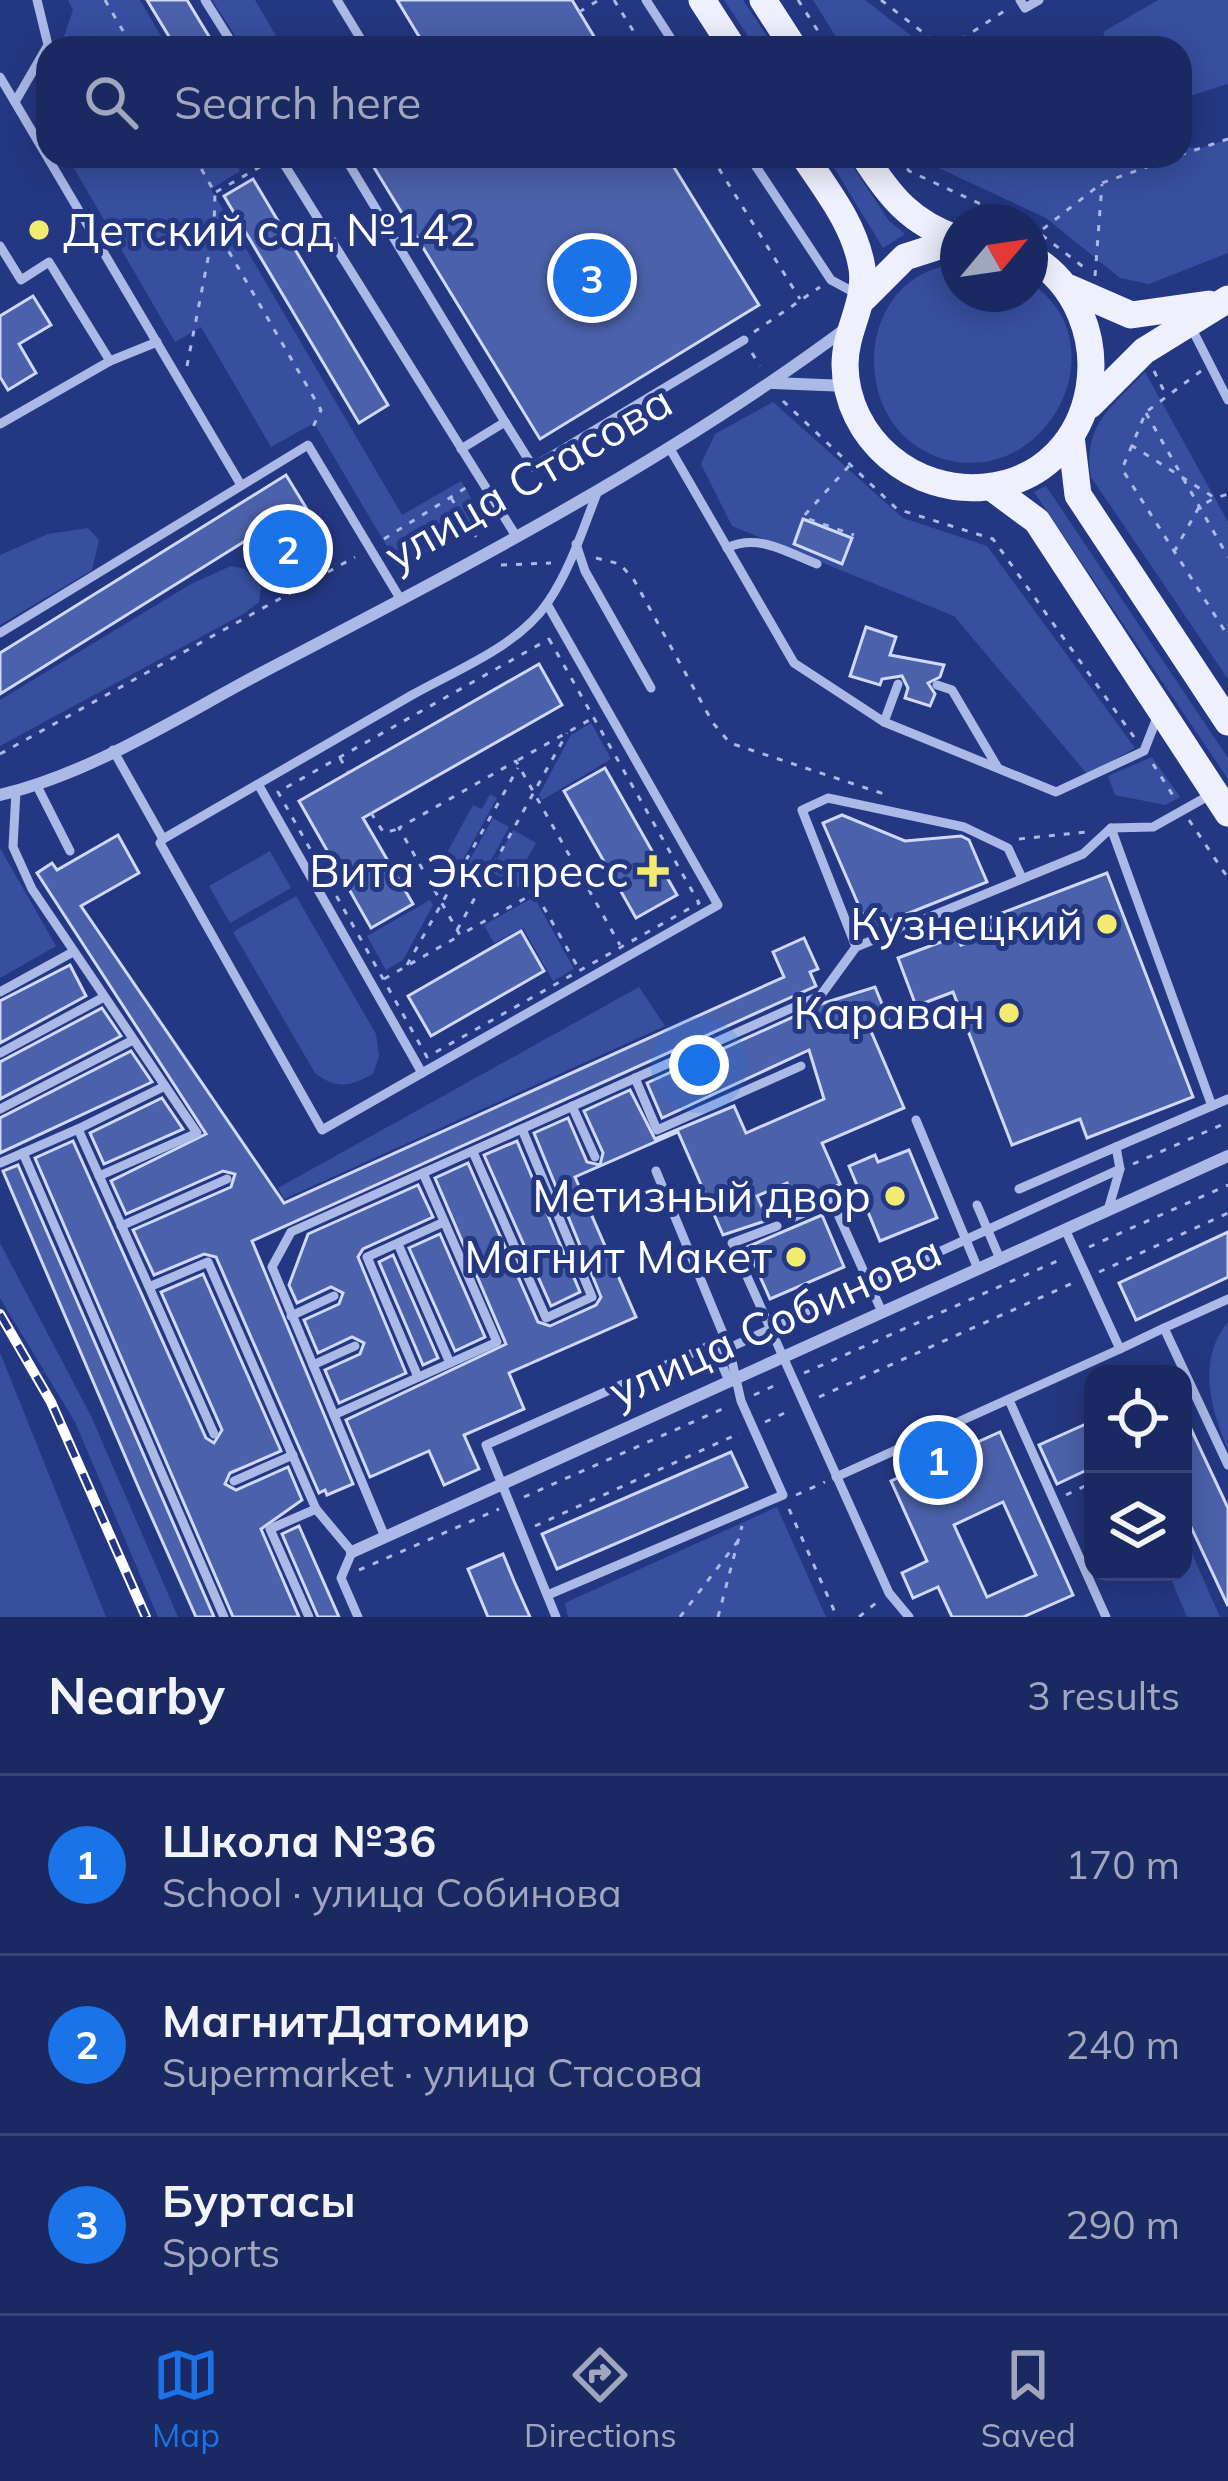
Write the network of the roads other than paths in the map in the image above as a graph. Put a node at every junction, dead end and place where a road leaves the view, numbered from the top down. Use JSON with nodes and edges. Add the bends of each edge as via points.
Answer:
{"nodes":[{"id":1,"x":37,"y":0,"type":"edge"},
{"id":2,"x":206,"y":0,"type":"edge"},
{"id":3,"x":337,"y":0,"type":"edge"},
{"id":4,"x":646,"y":0,"type":"edge"},
{"id":5,"x":702,"y":0,"type":"edge"},
{"id":6,"x":763,"y":0,"type":"edge"},
{"id":7,"x":1020,"y":0,"type":"edge"},
{"id":8,"x":1039,"y":0,"type":"edge"},
{"id":9,"x":46,"y":36,"type":"edge"},
{"id":10,"x":228,"y":36,"type":"edge"},
{"id":11,"x":359,"y":36,"type":"edge"},
{"id":12,"x":669,"y":36,"type":"edge"},
{"id":13,"x":725,"y":36,"type":"edge"},
{"id":14,"x":786,"y":36,"type":"edge"},
{"id":15,"x":36,"y":65,"type":"edge"},
{"id":16,"x":0,"y":77,"type":"edge"},
{"id":17,"x":15,"y":102,"type":"junction"},
{"id":18,"x":36,"y":137,"type":"edge"},
{"id":19,"x":54,"y":168,"type":"edge"},
{"id":20,"x":285,"y":168,"type":"edge"},
{"id":21,"x":351,"y":168,"type":"edge"},
{"id":22,"x":757,"y":168,"type":"edge"},
{"id":23,"x":812,"y":168,"type":"edge"},
{"id":24,"x":873,"y":168,"type":"edge"},
{"id":25,"x":940,"y":233,"type":"edge"},
{"id":26,"x":0,"y":246,"type":"edge"},
{"id":27,"x":940,"y":246,"type":"edge"},
{"id":28,"x":1048,"y":260,"type":"edge"},
{"id":29,"x":1066,"y":286,"type":"junction"},
{"id":30,"x":864,"y":298,"type":"junction"},
{"id":31,"x":1224,"y":300,"type":"edge"},
{"id":32,"x":1188,"y":322,"type":"junction"},
{"id":33,"x":852,"y":324,"type":"junction"},
{"id":34,"x":744,"y":340,"type":"road end"},
{"id":35,"x":157,"y":342,"type":"junction"},
{"id":36,"x":110,"y":361,"type":"junction"},
{"id":37,"x":772,"y":384,"type":"junction"},
{"id":38,"x":847,"y":386,"type":"junction"},
{"id":39,"x":1228,"y":400,"type":"edge"},
{"id":40,"x":1085,"y":410,"type":"junction"},
{"id":41,"x":506,"y":422,"type":"junction"},
{"id":42,"x":0,"y":424,"type":"edge"},
{"id":43,"x":1070,"y":436,"type":"junction"},
{"id":44,"x":669,"y":447,"type":"junction"},
{"id":45,"x":461,"y":449,"type":"junction"},
{"id":46,"x":241,"y":484,"type":"junction"},
{"id":47,"x":991,"y":487,"type":"junction"},
{"id":48,"x":599,"y":488,"type":"junction"},
{"id":49,"x":516,"y":536,"type":"junction"},
{"id":50,"x":577,"y":544,"type":"junction"},
{"id":51,"x":728,"y":548,"type":"junction"},
{"id":52,"x":817,"y":564,"type":"dead end"},
{"id":53,"x":401,"y":599,"type":"junction"},
{"id":54,"x":547,"y":604,"type":"junction"},
{"id":55,"x":0,"y":634,"type":"edge"},
{"id":56,"x":898,"y":684,"type":"dead end"},
{"id":57,"x":938,"y":685,"type":"dead end"},
{"id":58,"x":651,"y":688,"type":"dead end"},
{"id":59,"x":1160,"y":710,"type":"junction"},
{"id":60,"x":884,"y":722,"type":"junction"},
{"id":61,"x":1228,"y":722,"type":"edge"},
{"id":62,"x":113,"y":750,"type":"junction"},
{"id":63,"x":998,"y":767,"type":"junction"},
{"id":64,"x":36,"y":784,"type":"junction"},
{"id":65,"x":258,"y":784,"type":"junction"},
{"id":66,"x":16,"y":791,"type":"junction"},
{"id":67,"x":0,"y":795,"type":"edge"},
{"id":68,"x":1221,"y":802,"type":"edge"},
{"id":69,"x":1111,"y":828,"type":"junction"},
{"id":70,"x":164,"y":839,"type":"junction"},
{"id":71,"x":70,"y":850,"type":"dead end"},
{"id":72,"x":1022,"y":878,"type":"junction"},
{"id":73,"x":856,"y":946,"type":"junction"},
{"id":74,"x":74,"y":952,"type":"junction"},
{"id":75,"x":0,"y":992,"type":"edge"},
{"id":76,"x":104,"y":997,"type":"junction"},
{"id":77,"x":133,"y":1040,"type":"junction"},
{"id":78,"x":0,"y":1053,"type":"edge"},
{"id":79,"x":801,"y":1066,"type":"dead end"},
{"id":80,"x":422,"y":1073,"type":"junction"},
{"id":81,"x":635,"y":1078,"type":"junction"},
{"id":82,"x":165,"y":1086,"type":"junction"},
{"id":83,"x":1228,"y":1099,"type":"edge"},
{"id":84,"x":572,"y":1106,"type":"junction"},
{"id":85,"x":1212,"y":1106,"type":"junction"},
{"id":86,"x":0,"y":1109,"type":"edge"},
{"id":87,"x":916,"y":1120,"type":"dead end"},
{"id":88,"x":79,"y":1129,"type":"junction"},
{"id":89,"x":522,"y":1130,"type":"junction"},
{"id":90,"x":1116,"y":1147,"type":"junction"},
{"id":91,"x":473,"y":1152,"type":"junction"},
{"id":92,"x":23,"y":1153,"type":"junction"},
{"id":93,"x":1228,"y":1156,"type":"edge"},
{"id":94,"x":595,"y":1157,"type":"dead end"},
{"id":95,"x":0,"y":1163,"type":"edge"},
{"id":96,"x":1120,"y":1169,"type":"junction"},
{"id":97,"x":656,"y":1171,"type":"dead end"},
{"id":98,"x":423,"y":1173,"type":"junction"},
{"id":99,"x":99,"y":1176,"type":"junction"},
{"id":100,"x":227,"y":1179,"type":"dead end"},
{"id":101,"x":1019,"y":1189,"type":"dead end"},
{"id":102,"x":977,"y":1204,"type":"dead end"},
{"id":103,"x":1108,"y":1210,"type":"junction"},
{"id":104,"x":794,"y":1217,"type":"dead end"},
{"id":105,"x":444,"y":1222,"type":"junction"},
{"id":106,"x":122,"y":1226,"type":"junction"},
{"id":107,"x":777,"y":1226,"type":"dead end"},
{"id":108,"x":1065,"y":1229,"type":"junction"},
{"id":109,"x":987,"y":1231,"type":"junction"},
{"id":110,"x":965,"y":1242,"type":"junction"},
{"id":111,"x":398,"y":1244,"type":"junction"},
{"id":112,"x":1000,"y":1259,"type":"junction"},
{"id":113,"x":978,"y":1268,"type":"junction"},
{"id":114,"x":869,"y":1285,"type":"junction"},
{"id":115,"x":149,"y":1287,"type":"junction"},
{"id":116,"x":334,"y":1296,"type":"dead end"},
{"id":117,"x":1228,"y":1299,"type":"edge"},
{"id":118,"x":882,"y":1312,"type":"junction"},
{"id":119,"x":291,"y":1316,"type":"junction"},
{"id":120,"x":1164,"y":1328,"type":"junction"},
{"id":121,"x":770,"y":1329,"type":"junction"},
{"id":122,"x":355,"y":1346,"type":"dead end"},
{"id":123,"x":729,"y":1348,"type":"junction"},
{"id":124,"x":1120,"y":1349,"type":"junction"},
{"id":125,"x":782,"y":1358,"type":"junction"},
{"id":126,"x":450,"y":1363,"type":"junction"},
{"id":127,"x":313,"y":1365,"type":"junction"},
{"id":128,"x":418,"y":1377,"type":"junction"},
{"id":129,"x":732,"y":1380,"type":"junction"},
{"id":130,"x":1009,"y":1400,"type":"junction"},
{"id":131,"x":334,"y":1414,"type":"junction"},
{"id":132,"x":214,"y":1434,"type":"dead end"},
{"id":133,"x":293,"y":1455,"type":"junction"},
{"id":134,"x":1228,"y":1466,"type":"edge"},
{"id":135,"x":836,"y":1477,"type":"junction"},
{"id":136,"x":234,"y":1481,"type":"dead end"},
{"id":137,"x":502,"y":1484,"type":"junction"},
{"id":138,"x":316,"y":1509,"type":"junction"},
{"id":139,"x":385,"y":1537,"type":"junction"},
{"id":140,"x":352,"y":1552,"type":"junction"},
{"id":141,"x":550,"y":1594,"type":"junction"},
{"id":142,"x":224,"y":1617,"type":"edge"},
{"id":143,"x":309,"y":1617,"type":"edge"},
{"id":144,"x":358,"y":1617,"type":"edge"},
{"id":145,"x":556,"y":1617,"type":"edge"},
{"id":146,"x":909,"y":1617,"type":"edge"},
{"id":147,"x":1106,"y":1617,"type":"edge"}],
"edges":[{"from":1,"to":9,"type":"lane"},
{"from":2,"to":10,"type":"lane"},
{"from":3,"to":11,"type":"lane"},
{"from":4,"to":12,"type":"lane"},
{"from":5,"to":13,"type":"main road"},
{"from":6,"to":14,"type":"main road"},
{"from":7,"to":8,"type":"lane","via":[[1025,8]]},
{"from":15,"to":17,"type":"lane"},
{"from":16,"to":17,"type":"lane"},
{"from":17,"to":18,"type":"lane"},
{"from":19,"to":35,"type":"lane"},
{"from":20,"to":45,"type":"lane"},
{"from":21,"to":41,"type":"lane"},
{"from":22,"to":30,"type":"lane","via":[[831,280]]},
{"from":23,"to":30,"type":"main road","via":[[859,251]]},
{"from":24,"to":25,"type":"main road","via":[[904,212]]},
{"from":26,"to":36,"type":"lane","via":[[21,280],[49,262]]},
{"from":27,"to":30,"type":"main road","via":[[905,257]]},
{"from":28,"to":29,"type":"main road"},
{"from":29,"to":31,"type":"main road","via":[[1131,315]]},
{"from":29,"to":40,"type":"main road","via":[[1092,344]]},
{"from":30,"to":33,"type":"main road"},
{"from":31,"to":32,"type":"main road"},
{"from":32,"to":39,"type":"lane"},
{"from":32,"to":40,"type":"main road","via":[[1126,365]]},
{"from":33,"to":37,"type":"street","name":"улица Стасова"},
{"from":33,"to":38,"type":"main road"},
{"from":34,"to":41,"type":"lane","via":[[533,467]]},
{"from":35,"to":36,"type":"lane"},
{"from":35,"to":46,"type":"lane"},
{"from":36,"to":42,"type":"lane"},
{"from":37,"to":38,"type":"street"},
{"from":37,"to":44,"type":"street","name":"улица Стасова"},
{"from":38,"to":47,"type":"main road","via":[[869,437],[889,458],[938,484]]},
{"from":40,"to":43,"type":"main road"},
{"from":41,"to":45,"type":"lane"},
{"from":43,"to":47,"type":"main road","via":[[1037,468]]},
{"from":43,"to":61,"type":"main road","via":[[1078,495]]},
{"from":44,"to":48,"type":"street","name":"улица Стасова"},
{"from":44,"to":51,"type":"lane"},
{"from":45,"to":49,"type":"lane"},
{"from":46,"to":53,"type":"lane","via":[[308,445]]},
{"from":46,"to":55,"type":"lane"},
{"from":47,"to":59,"type":"main road","via":[[1037,521]]},
{"from":48,"to":49,"type":"street","name":"улица Стасова"},
{"from":48,"to":50,"type":"lane"},
{"from":49,"to":53,"type":"street","name":"улица Стасова"},
{"from":50,"to":54,"type":"lane"},
{"from":50,"to":58,"type":"lane"},
{"from":51,"to":52,"type":"lane","via":[[746,539]]},
{"from":51,"to":60,"type":"lane","via":[[794,663]]},
{"from":53,"to":62,"type":"street","name":"улица Стасова"},
{"from":54,"to":65,"type":"lane","via":[[513,637]]},
{"from":54,"to":80,"type":"lane","via":[[718,905]]},
{"from":56,"to":60,"type":"lane"},
{"from":57,"to":63,"type":"lane","via":[[952,690]]},
{"from":59,"to":63,"type":"lane","via":[[1144,752],[1056,792]]},
{"from":59,"to":68,"type":"main road"},
{"from":60,"to":63,"type":"lane"},
{"from":62,"to":64,"type":"street","name":"улица Стасова"},
{"from":62,"to":70,"type":"lane"},
{"from":64,"to":66,"type":"street","name":"улица Стасова"},
{"from":64,"to":71,"type":"lane"},
{"from":65,"to":70,"type":"lane"},
{"from":65,"to":80,"type":"lane"},
{"from":66,"to":67,"type":"street","name":"улица Стасова"},
{"from":66,"to":74,"type":"lane","via":[[13,848]]},
{"from":68,"to":69,"type":"lane","via":[[1153,827]]},
{"from":69,"to":72,"type":"lane","via":[[1083,854]]},
{"from":69,"to":85,"type":"lane"},
{"from":70,"to":80,"type":"lane","via":[[160,846],[322,1130]]},
{"from":72,"to":73,"type":"lane"},
{"from":72,"to":73,"type":"lane","via":[[1008,848],[964,827],[828,798],[802,810]]},
{"from":73,"to":81,"type":"lane","via":[[820,995]]},
{"from":74,"to":75,"type":"lane"},
{"from":74,"to":76,"type":"lane"},
{"from":76,"to":77,"type":"lane"},
{"from":76,"to":78,"type":"lane"},
{"from":77,"to":82,"type":"lane"},
{"from":77,"to":86,"type":"lane"},
{"from":79,"to":81,"type":"lane","via":[[657,1130]]},
{"from":81,"to":84,"type":"lane"},
{"from":82,"to":88,"type":"lane"},
{"from":82,"to":99,"type":"lane","via":[[197,1133]]},
{"from":83,"to":85,"type":"lane"},
{"from":84,"to":89,"type":"lane"},
{"from":84,"to":94,"type":"lane"},
{"from":85,"to":90,"type":"lane"},
{"from":87,"to":110,"type":"lane"},
{"from":88,"to":92,"type":"lane"},
{"from":88,"to":99,"type":"lane"},
{"from":89,"to":91,"type":"lane"},
{"from":89,"to":91,"type":"lane","via":[[592,1298],[546,1318]]},
{"from":90,"to":96,"type":"lane"},
{"from":90,"to":101,"type":"lane"},
{"from":91,"to":98,"type":"lane"},
{"from":92,"to":95,"type":"lane"},
{"from":92,"to":142,"type":"lane"},
{"from":93,"to":103,"type":"street","name":"улица Собинова"},
{"from":96,"to":103,"type":"lane"},
{"from":96,"to":109,"type":"lane"},
{"from":97,"to":123,"type":"lane"},
{"from":98,"to":105,"type":"lane"},
{"from":98,"to":119,"type":"lane","via":[[291,1232],[272,1267]]},
{"from":99,"to":106,"type":"lane"},
{"from":100,"to":106,"type":"lane"},
{"from":102,"to":109,"type":"lane"},
{"from":103,"to":108,"type":"street","name":"улица Собинова"},
{"from":104,"to":114,"type":"lane","via":[[832,1202]]},
{"from":105,"to":111,"type":"lane"},
{"from":105,"to":126,"type":"lane","via":[[497,1342]]},
{"from":106,"to":115,"type":"lane"},
{"from":107,"to":121,"type":"lane","via":[[732,1243]]},
{"from":108,"to":112,"type":"street","name":"улица Собинова"},
{"from":108,"to":124,"type":"lane"},
{"from":109,"to":110,"type":"lane"},
{"from":109,"to":112,"type":"lane"},
{"from":110,"to":113,"type":"lane"},
{"from":110,"to":114,"type":"lane"},
{"from":111,"to":126,"type":"lane"},
{"from":111,"to":128,"type":"lane","via":[[367,1257]]},
{"from":112,"to":113,"type":"street","name":"улица Собинова"},
{"from":113,"to":118,"type":"street","name":"улица Собинова"},
{"from":114,"to":118,"type":"lane"},
{"from":114,"to":121,"type":"lane"},
{"from":115,"to":132,"type":"lane"},
{"from":115,"to":133,"type":"lane","via":[[208,1262]]},
{"from":116,"to":119,"type":"lane"},
{"from":117,"to":120,"type":"lane"},
{"from":118,"to":125,"type":"street","name":"улица Собинова"},
{"from":119,"to":127,"type":"lane"},
{"from":120,"to":124,"type":"lane"},
{"from":120,"to":134,"type":"lane"},
{"from":121,"to":123,"type":"lane"},
{"from":121,"to":125,"type":"lane"},
{"from":122,"to":127,"type":"lane"},
{"from":123,"to":129,"type":"lane"},
{"from":124,"to":130,"type":"lane"},
{"from":125,"to":129,"type":"street","name":"улица Собинова"},
{"from":125,"to":135,"type":"lane"},
{"from":126,"to":128,"type":"lane"},
{"from":127,"to":131,"type":"lane"},
{"from":128,"to":131,"type":"lane"},
{"from":129,"to":137,"type":"street","name":"улица Собинова"},
{"from":129,"to":137,"type":"lane","via":[[713,1344],[486,1445]]},
{"from":129,"to":141,"type":"lane","via":[[783,1495]]},
{"from":130,"to":135,"type":"lane"},
{"from":130,"to":147,"type":"lane"},
{"from":131,"to":139,"type":"lane"},
{"from":133,"to":136,"type":"lane"},
{"from":133,"to":138,"type":"lane"},
{"from":135,"to":146,"type":"lane","via":[[889,1593]]},
{"from":137,"to":139,"type":"street","name":"улица Собинова"},
{"from":137,"to":141,"type":"lane"},
{"from":138,"to":140,"type":"lane"},
{"from":138,"to":143,"type":"lane","via":[[270,1529]]},
{"from":139,"to":140,"type":"street","name":"улица Собинова"},
{"from":140,"to":144,"type":"lane","via":[[341,1579]]},
{"from":141,"to":145,"type":"lane"}]}
